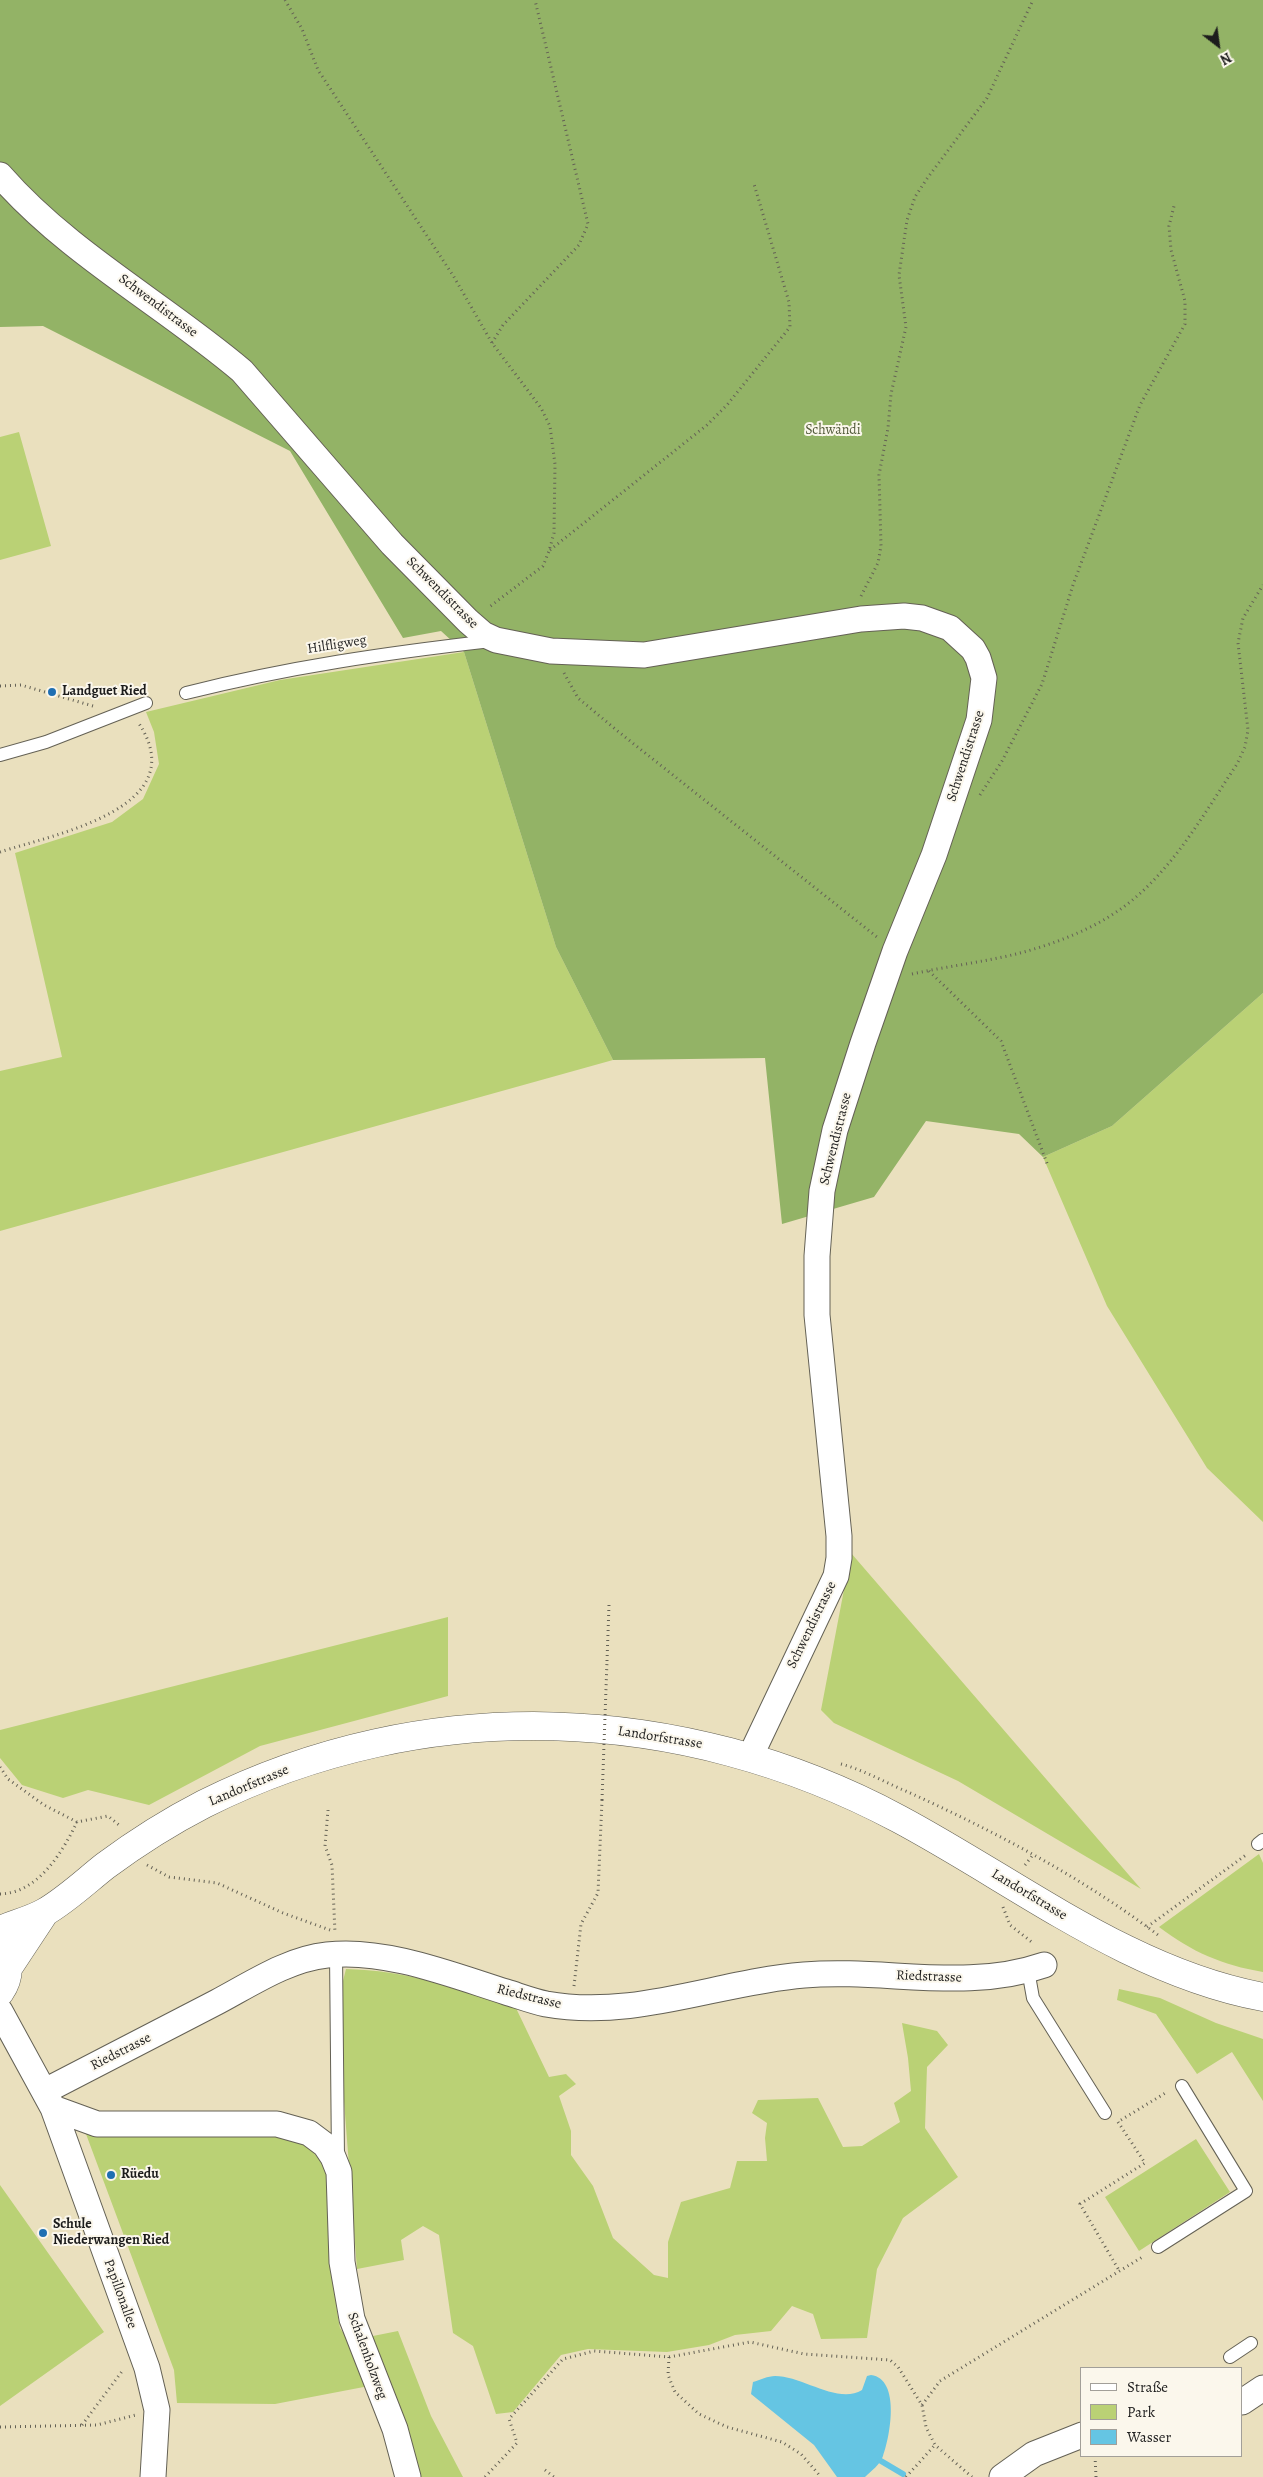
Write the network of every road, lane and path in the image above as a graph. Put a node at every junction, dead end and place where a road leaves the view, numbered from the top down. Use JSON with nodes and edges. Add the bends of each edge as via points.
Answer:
{"nodes":[{"id":1,"x":285,"y":0,"type":"edge"},
{"id":2,"x":535,"y":0,"type":"edge"},
{"id":3,"x":1032,"y":0,"type":"edge"},
{"id":4,"x":0,"y":175,"type":"edge"},
{"id":5,"x":754,"y":184,"type":"dead end"},
{"id":6,"x":1174,"y":206,"type":"dead end"},
{"id":7,"x":492,"y":343,"type":"junction"},
{"id":8,"x":549,"y":551,"type":"junction"},
{"id":9,"x":1263,"y":585,"type":"edge"},
{"id":10,"x":861,"y":618,"type":"junction"},
{"id":11,"x":468,"y":621,"type":"junction"},
{"id":12,"x":496,"y":640,"type":"junction"},
{"id":13,"x":551,"y":651,"type":"junction"},
{"id":14,"x":0,"y":686,"type":"edge"},
{"id":15,"x":186,"y":693,"type":"dead end"},
{"id":16,"x":146,"y":703,"type":"dead end"},
{"id":17,"x":125,"y":711,"type":"junction"},
{"id":18,"x":0,"y":755,"type":"edge"},
{"id":19,"x":975,"y":803,"type":"dead end"},
{"id":20,"x":0,"y":852,"type":"edge"},
{"id":21,"x":895,"y":951,"type":"junction"},
{"id":22,"x":928,"y":970,"type":"junction"},
{"id":23,"x":884,"y":980,"type":"junction"},
{"id":24,"x":1048,"y":1166,"type":"dead end"},
{"id":25,"x":609,"y":1605,"type":"dead end"},
{"id":26,"x":750,"y":1757,"type":"junction"},
{"id":27,"x":0,"y":1767,"type":"edge"},
{"id":28,"x":328,"y":1810,"type":"dead end"},
{"id":29,"x":77,"y":1822,"type":"junction"},
{"id":30,"x":120,"y":1825,"type":"dead end"},
{"id":31,"x":1261,"y":1842,"type":"edge"},
{"id":32,"x":1032,"y":1856,"type":"dead end"},
{"id":33,"x":147,"y":1865,"type":"dead end"},
{"id":34,"x":0,"y":1894,"type":"edge"},
{"id":35,"x":1003,"y":1902,"type":"dead end"},
{"id":36,"x":44,"y":1912,"type":"junction"},
{"id":37,"x":0,"y":1930,"type":"edge"},
{"id":38,"x":335,"y":1943,"type":"junction"},
{"id":39,"x":1036,"y":1968,"type":"junction"},
{"id":40,"x":3,"y":1969,"type":"edge"},
{"id":41,"x":1263,"y":1997,"type":"edge"},
{"id":42,"x":572,"y":2007,"type":"junction"},
{"id":43,"x":0,"y":2011,"type":"edge"},
{"id":44,"x":1182,"y":2086,"type":"joint"},
{"id":45,"x":49,"y":2100,"type":"junction"},
{"id":46,"x":1106,"y":2113,"type":"joint"},
{"id":47,"x":1118,"y":2122,"type":"junction"},
{"id":48,"x":338,"y":2172,"type":"junction"},
{"id":49,"x":1158,"y":2247,"type":"joint"},
{"id":50,"x":1120,"y":2272,"type":"junction"},
{"id":51,"x":1251,"y":2343,"type":"dead end"},
{"id":52,"x":140,"y":2348,"type":"junction"},
{"id":53,"x":1230,"y":2356,"type":"dead end"},
{"id":54,"x":669,"y":2357,"type":"junction"},
{"id":55,"x":922,"y":2405,"type":"junction"},
{"id":56,"x":157,"y":2410,"type":"junction"},
{"id":57,"x":82,"y":2426,"type":"junction"},
{"id":58,"x":0,"y":2428,"type":"edge"},
{"id":59,"x":1080,"y":2436,"type":"edge"},
{"id":60,"x":935,"y":2445,"type":"junction"},
{"id":61,"x":1094,"y":2457,"type":"edge"},
{"id":62,"x":545,"y":2470,"type":"dead end"},
{"id":63,"x":154,"y":2477,"type":"edge"},
{"id":64,"x":408,"y":2477,"type":"edge"},
{"id":65,"x":485,"y":2477,"type":"edge"},
{"id":66,"x":554,"y":2477,"type":"edge"},
{"id":67,"x":821,"y":2477,"type":"edge"},
{"id":68,"x":906,"y":2477,"type":"edge"},
{"id":69,"x":972,"y":2477,"type":"edge"},
{"id":70,"x":1002,"y":2477,"type":"edge"},
{"id":71,"x":1096,"y":2477,"type":"edge"}],
"edges":[{"from":1,"to":7,"type":"path","via":[[302,29],[318,70],[454,277]]},
{"from":2,"to":7,"type":"path","via":[[588,224],[579,245],[503,325]]},
{"from":3,"to":10,"type":"path","via":[[987,98],[926,180],[915,197],[907,220],[899,275],[906,327],[891,394],[879,475],[880,555],[860,601]]},
{"from":4,"to":11,"type":"street","name":"Schwendistrasse","via":[[30,206],[86,252],[242,371],[392,544]]},
{"from":5,"to":8,"type":"path","via":[[789,302],[790,327],[707,425]]},
{"from":6,"to":19,"type":"path","via":[[1169,226],[1171,250],[1185,301],[1185,324],[1140,406],[1073,585],[1042,684],[1002,761]]},
{"from":7,"to":8,"type":"path","via":[[541,408],[550,426],[555,464],[554,533]]},
{"from":8,"to":11,"type":"path","via":[[542,566]]},
{"from":9,"to":22,"type":"path","via":[[1244,618],[1238,643],[1248,730],[1245,747],[1237,764],[1169,863],[1136,897],[1112,914],[1053,943],[1018,954]]},
{"from":10,"to":13,"type":"street","name":"Schwendistrasse","via":[[644,655]]},
{"from":10,"to":21,"type":"street","name":"Schwendistrasse","via":[[904,616],[936,622],[961,637],[972,649],[984,678],[974,739],[934,855]]},
{"from":11,"to":12,"type":"street","name":"Schwendistrasse"},
{"from":12,"to":13,"type":"street","name":"Schwendistrasse"},
{"from":12,"to":15,"type":"lane","name":"Hilfligweg","via":[[306,665]]},
{"from":13,"to":21,"type":"path","via":[[578,698]]},
{"from":14,"to":17,"type":"path","via":[[21,685]]},
{"from":16,"to":17,"type":"lane"},
{"from":17,"to":18,"type":"lane","via":[[46,742]]},
{"from":17,"to":20,"type":"path","via":[[145,732],[153,758],[147,783],[131,801],[107,817]]},
{"from":21,"to":23,"type":"street","name":"Schwendistrasse"},
{"from":22,"to":23,"type":"path"},
{"from":22,"to":24,"type":"path","via":[[1001,1041]]},
{"from":23,"to":26,"type":"street","name":"Schwendistrasse","via":[[835,1130],[822,1191],[817,1315],[839,1536],[836,1576]]},
{"from":25,"to":42,"type":"path","bridge":true,"via":[[598,1893],[581,1924]]},
{"from":26,"to":36,"type":"street","name":"Landorfstrasse","via":[[663,1736],[554,1726],[452,1730],[385,1741],[305,1762],[203,1805],[129,1848]]},
{"from":26,"to":41,"type":"street","name":"Landorfstrasse","via":[[816,1780],[870,1804],[960,1853],[1070,1920],[1132,1951],[1215,1985]]},
{"from":27,"to":29,"type":"path","via":[[8,1779],[44,1805]]},
{"from":28,"to":38,"type":"path","via":[[325,1846],[332,1865]]},
{"from":29,"to":30,"type":"path","via":[[108,1816]]},
{"from":29,"to":34,"type":"path","via":[[66,1845],[46,1872],[14,1894]]},
{"from":31,"to":32,"type":"path","via":[[1147,1927]]},
{"from":33,"to":38,"type":"path","via":[[169,1878],[217,1883],[283,1913]]},
{"from":35,"to":39,"type":"path","via":[[1010,1924],[1047,1956],[1048,1961]]},
{"from":36,"to":37,"type":"street","name":"Landorfstrasse"},
{"from":36,"to":40,"type":"street","name":"Landorfstrasse"},
{"from":38,"to":42,"type":"street","name":"Riedstrasse","via":[[544,2004]]},
{"from":38,"to":45,"type":"street","name":"Riedstrasse","via":[[313,1958],[275,1972]]},
{"from":38,"to":48,"type":"lane","name":"Schalenholzweg"},
{"from":39,"to":42,"type":"street","name":"Riedstrasse","via":[[967,1978],[808,1974],[748,1982],[640,2004]]},
{"from":39,"to":46,"type":"lane","via":[[1033,1998]]},
{"from":43,"to":45,"type":"street","name":"Papillonallee"},
{"from":44,"to":47,"type":"path","via":[[1158,2096]]},
{"from":44,"to":49,"type":"lane","via":[[1246,2191]]},
{"from":45,"to":48,"type":"street","name":"Schalenholzweg","via":[[97,2124],[277,2124],[295,2128],[310,2133],[325,2145]]},
{"from":45,"to":52,"type":"street","name":"Papillonallee"},
{"from":46,"to":47,"type":"path"},
{"from":47,"to":50,"type":"path","via":[[1145,2163],[1080,2204]]},
{"from":48,"to":64,"type":"street","name":"Schalenholzweg","via":[[342,2262],[352,2319],[395,2429]]},
{"from":49,"to":50,"type":"path"},
{"from":50,"to":55,"type":"path","via":[[940,2382]]},
{"from":51,"to":53,"type":"lane"},
{"from":52,"to":56,"type":"street","name":"Papillonallee"},
{"from":52,"to":57,"type":"path"},
{"from":54,"to":55,"type":"path","via":[[750,2342],[804,2354],[885,2359],[898,2367]]},
{"from":54,"to":65,"type":"path","via":[[594,2351],[562,2358],[509,2419],[517,2443]]},
{"from":54,"to":67,"type":"path","via":[[668,2375],[675,2392],[699,2414],[727,2427],[782,2442],[801,2454]]},
{"from":55,"to":60,"type":"path","via":[[926,2426]]},
{"from":56,"to":57,"type":"path"},
{"from":56,"to":63,"type":"street","name":"Papillonallee"},
{"from":57,"to":58,"type":"path"},
{"from":59,"to":70,"type":"street","via":[[1034,2454]]},
{"from":60,"to":68,"type":"path"},
{"from":60,"to":69,"type":"path"},
{"from":61,"to":71,"type":"path"},
{"from":62,"to":66,"type":"path"}]}
